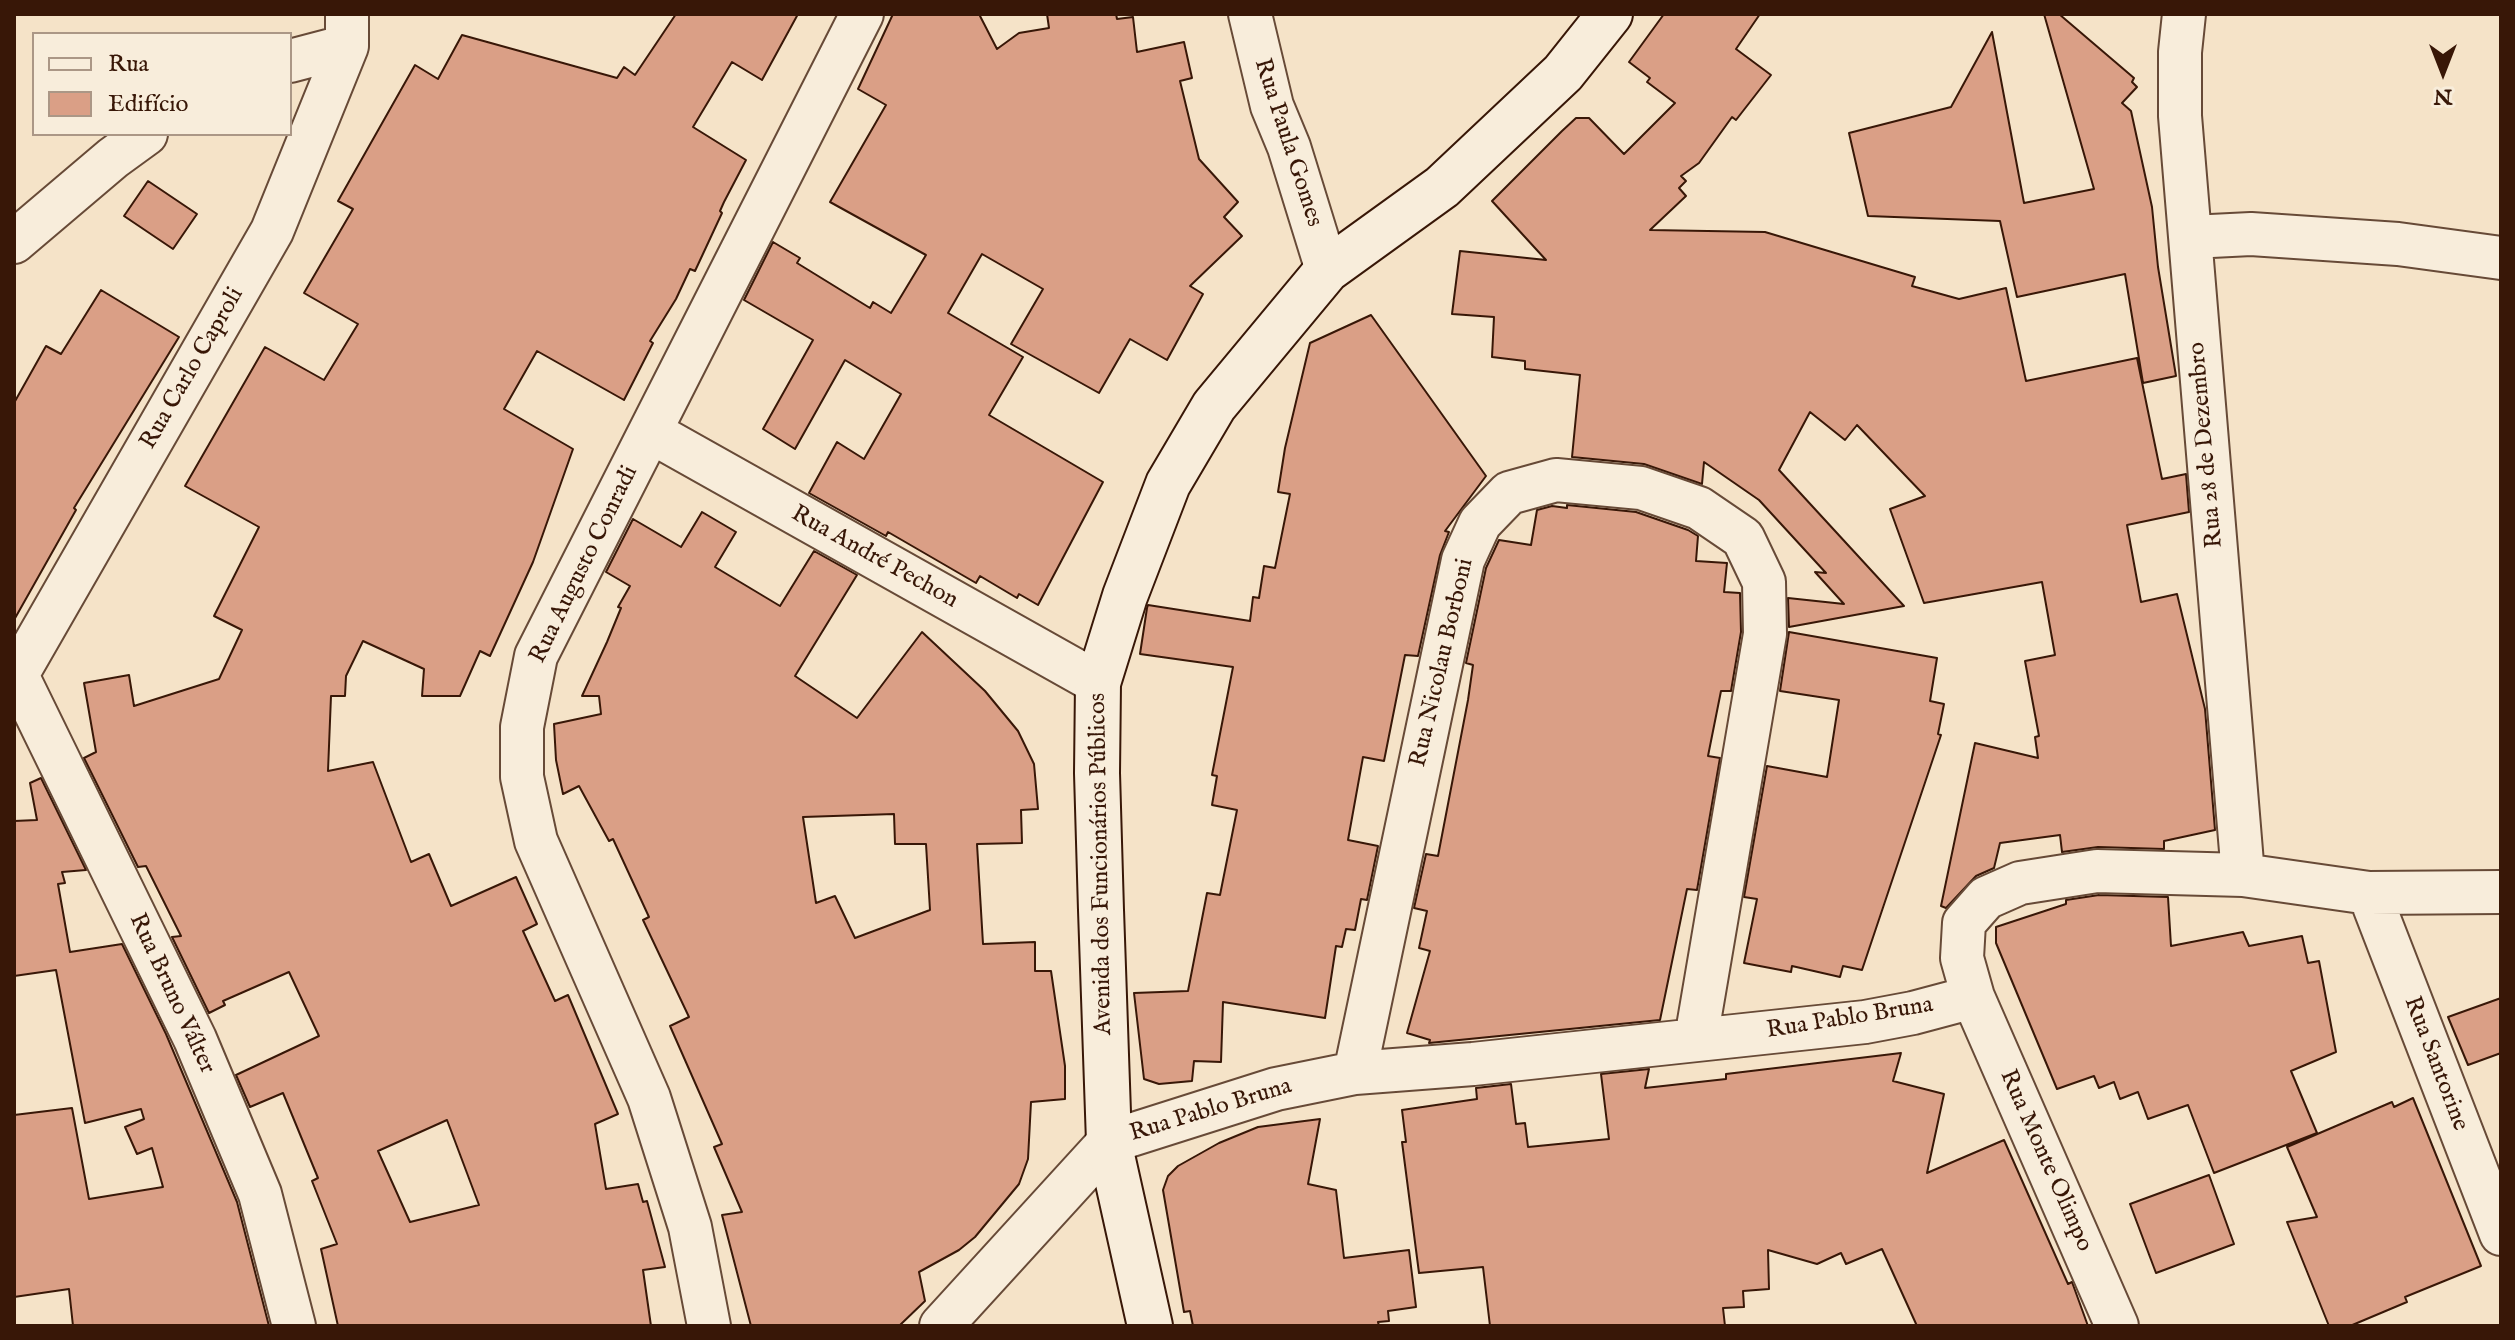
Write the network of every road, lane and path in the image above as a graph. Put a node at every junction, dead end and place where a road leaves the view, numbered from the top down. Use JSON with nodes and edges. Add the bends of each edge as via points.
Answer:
{"nodes":[{"id":1,"x":862,"y":14,"type":"edge"},
{"id":2,"x":1250,"y":14,"type":"edge"},
{"id":3,"x":1610,"y":14,"type":"edge"},
{"id":4,"x":2184,"y":14,"type":"edge"},
{"id":5,"x":347,"y":30,"type":"edge"},
{"id":6,"x":292,"y":60,"type":"edge"},
{"id":7,"x":143,"y":136,"type":"edge"},
{"id":8,"x":2191,"y":237,"type":"junction"},
{"id":9,"x":14,"y":242,"type":"edge"},
{"id":10,"x":2501,"y":258,"type":"edge"},
{"id":11,"x":1327,"y":270,"type":"junction"},
{"id":12,"x":651,"y":432,"type":"junction"},
{"id":13,"x":16,"y":677,"type":"edge"},
{"id":14,"x":1098,"y":683,"type":"junction"},
{"id":15,"x":2243,"y":875,"type":"junction"},
{"id":16,"x":2501,"y":892,"type":"edge"},
{"id":17,"x":2369,"y":893,"type":"junction"},
{"id":18,"x":1973,"y":997,"type":"junction"},
{"id":19,"x":1696,"y":1039,"type":"junction"},
{"id":20,"x":1355,"y":1073,"type":"junction"},
{"id":21,"x":1109,"y":1142,"type":"junction"},
{"id":22,"x":2501,"y":1234,"type":"edge"},
{"id":23,"x":294,"y":1326,"type":"edge"},
{"id":24,"x":709,"y":1326,"type":"edge"},
{"id":25,"x":941,"y":1326,"type":"edge"},
{"id":26,"x":1150,"y":1326,"type":"edge"},
{"id":27,"x":2117,"y":1326,"type":"edge"}],
"edges":[{"from":1,"to":12,"type":"street","name":"Rua Augusto Conradi"},
{"from":2,"to":11,"type":"street","name":"Rua Paula Gomes","via":[[1272,106]]},
{"from":3,"to":11,"type":"street","name":"Avenida dos Funcionários Públicos","via":[[1563,73],[1442,187]]},
{"from":4,"to":8,"type":"street","name":"Rua 28 de Dezembro","via":[[2180,116]]},
{"from":5,"to":6,"type":"street"},
{"from":5,"to":13,"type":"street","name":"Rua Carlo Caproli","via":[[272,231]]},
{"from":7,"to":9,"type":"street"},
{"from":8,"to":10,"type":"street","via":[[2251,234],[2398,244]]},
{"from":8,"to":15,"type":"street","name":"Rua 28 de Dezembro"},
{"from":11,"to":14,"type":"street","name":"Avenida dos Funcionários Públicos","via":[[1214,406],[1168,484]]},
{"from":12,"to":14,"type":"street","name":"Rua André Pechon"},
{"from":12,"to":24,"type":"street","name":"Rua Augusto Conradi","via":[[536,656],[522,727],[522,777],[536,841],[649,1098],[690,1227]]},
{"from":13,"to":23,"type":"street","name":"Rua Bruno Válter","via":[[195,1039],[260,1194]]},
{"from":14,"to":21,"type":"street","name":"Avenida dos Funcionários Públicos"},
{"from":15,"to":17,"type":"street"},
{"from":15,"to":18,"type":"street","via":[[2097,871],[2020,883],[1986,898],[1964,923],[1962,958]]},
{"from":16,"to":17,"type":"street"},
{"from":17,"to":22,"type":"street","name":"Rua Santorine"},
{"from":18,"to":19,"type":"street","name":"Rua Pablo Bruna","via":[[1865,1022]]},
{"from":18,"to":27,"type":"street","name":"Rua Monte Olimpo"},
{"from":19,"to":20,"type":"street","name":"Rua Pablo Bruna"},
{"from":19,"to":20,"type":"street","name":"Rua Nicolau Borboni","via":[[1765,634],[1764,582],[1743,538],[1699,508],[1641,488],[1556,480],[1509,493],[1480,523],[1463,560]]},
{"from":20,"to":21,"type":"street","name":"Rua Pablo Bruna","via":[[1276,1089]]},
{"from":21,"to":25,"type":"street"},
{"from":21,"to":26,"type":"street","name":"Avenida dos Funcionários Públicos"}]}
